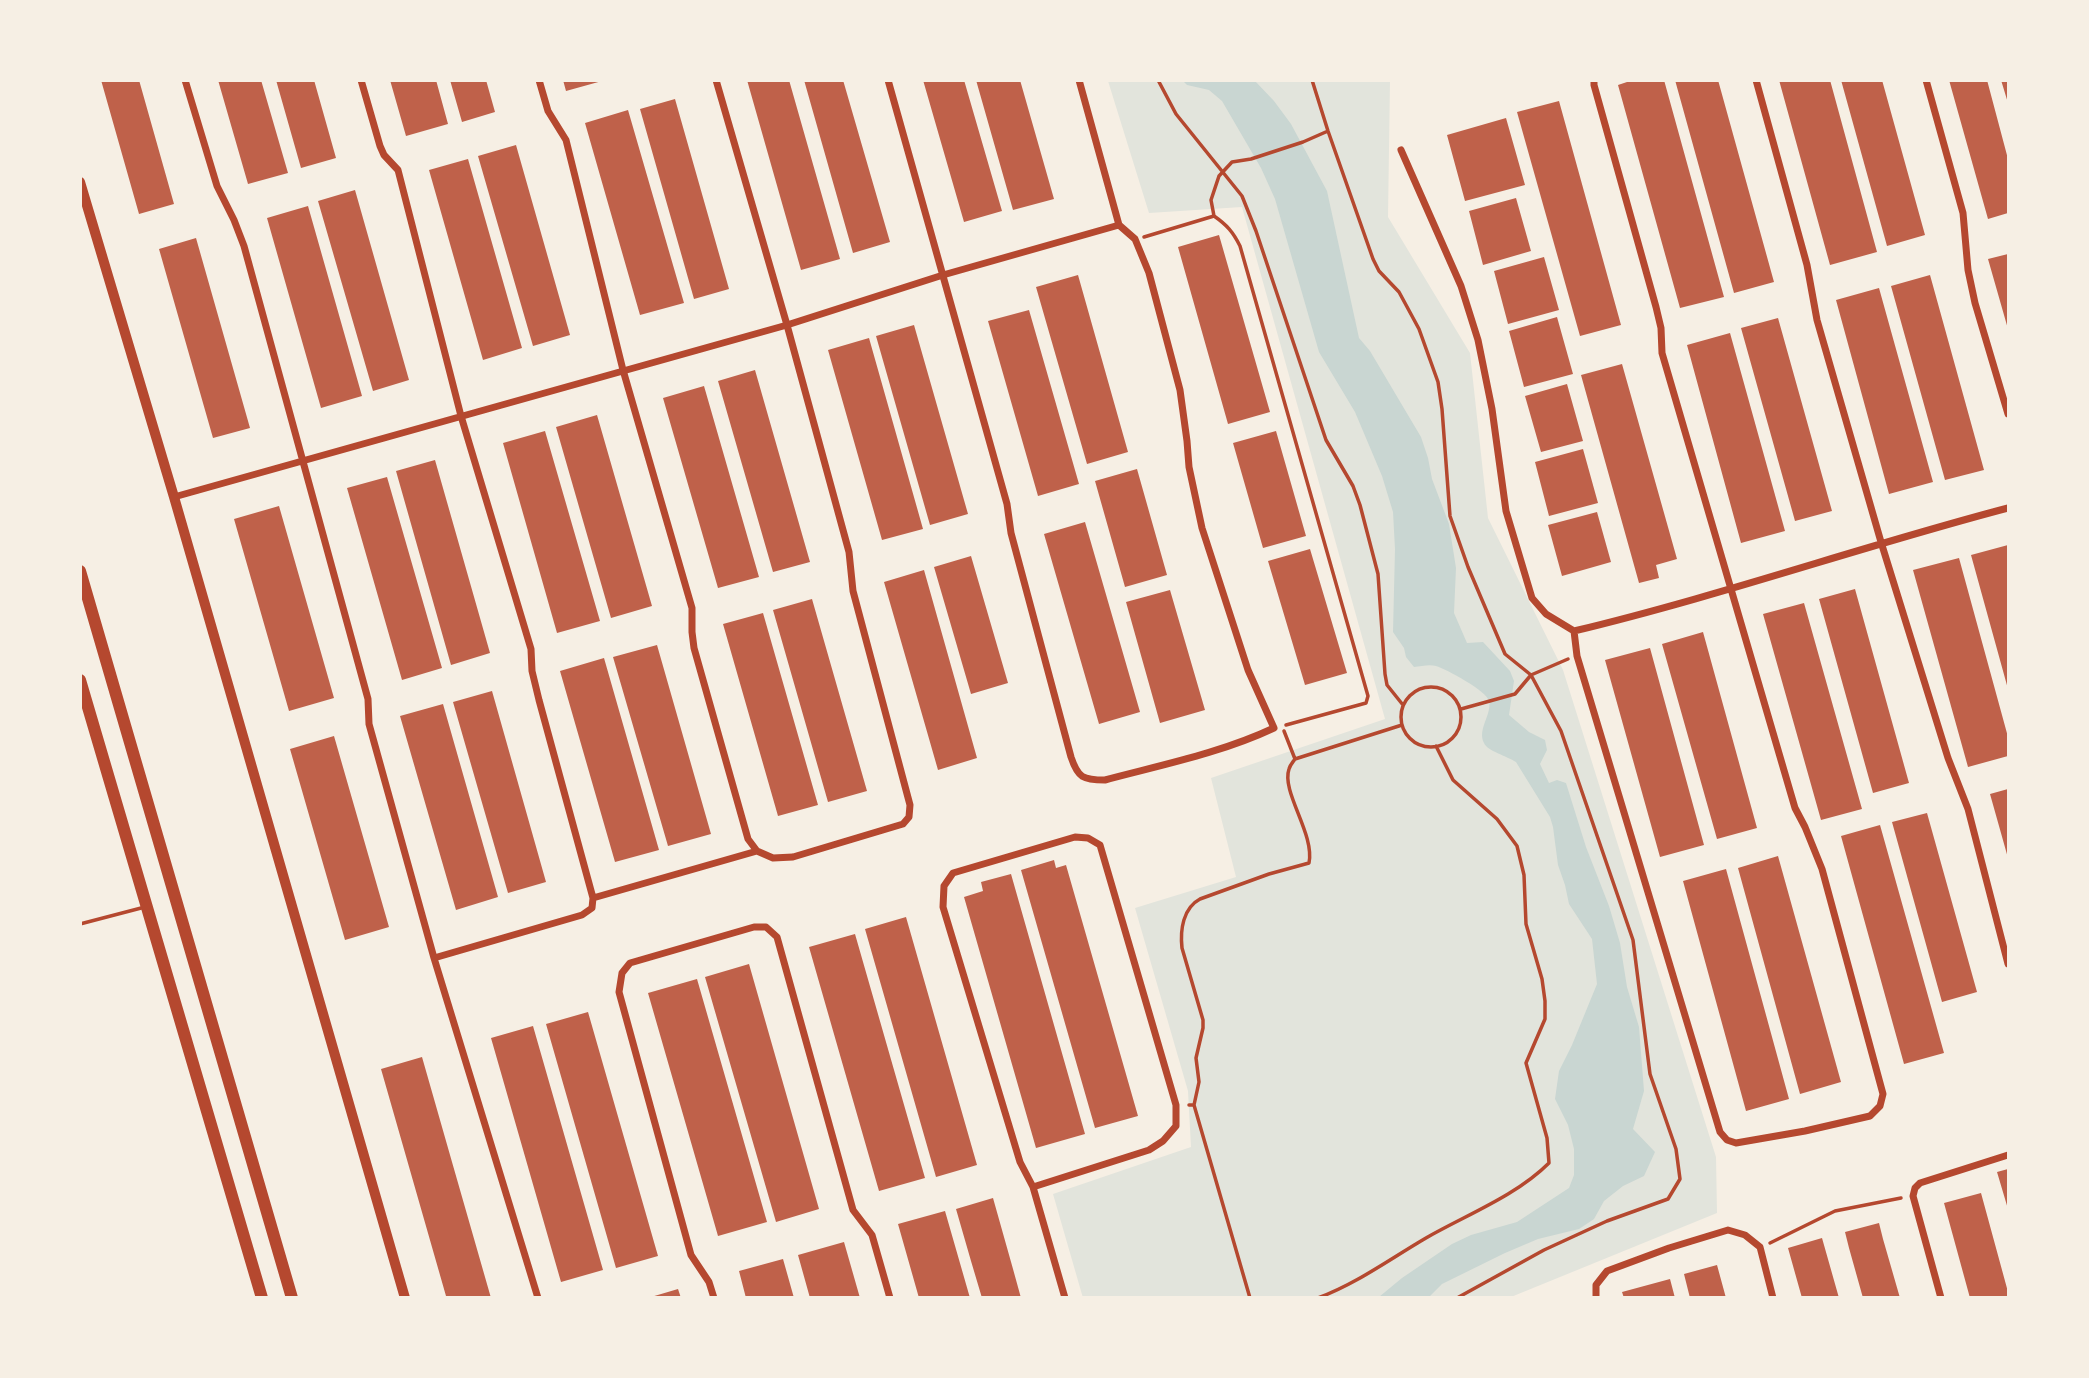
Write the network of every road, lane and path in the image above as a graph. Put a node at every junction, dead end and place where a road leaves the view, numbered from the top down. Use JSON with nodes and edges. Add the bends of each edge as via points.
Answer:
{"nodes":[{"id":1,"x":185,"y":80,"type":"edge"},
{"id":2,"x":361,"y":80,"type":"edge"},
{"id":3,"x":539,"y":80,"type":"edge"},
{"id":4,"x":716,"y":80,"type":"edge"},
{"id":5,"x":888,"y":80,"type":"edge"},
{"id":6,"x":1079,"y":80,"type":"edge"},
{"id":7,"x":1158,"y":80,"type":"edge"},
{"id":8,"x":1312,"y":80,"type":"edge"},
{"id":9,"x":1594,"y":80,"type":"edge"},
{"id":10,"x":1756,"y":80,"type":"edge"},
{"id":11,"x":1926,"y":80,"type":"edge"},
{"id":12,"x":1328,"y":131,"type":"junction"},
{"id":13,"x":1401,"y":150,"type":"dead end"},
{"id":14,"x":1224,"y":171,"type":"junction"},
{"id":15,"x":80,"y":182,"type":"edge"},
{"id":16,"x":1214,"y":216,"type":"junction"},
{"id":17,"x":1118,"y":225,"type":"junction"},
{"id":18,"x":1135,"y":239,"type":"junction"},
{"id":19,"x":943,"y":275,"type":"junction"},
{"id":20,"x":787,"y":325,"type":"junction"},
{"id":21,"x":623,"y":370,"type":"junction"},
{"id":22,"x":2008,"y":414,"type":"edge"},
{"id":23,"x":461,"y":416,"type":"junction"},
{"id":24,"x":303,"y":463,"type":"junction"},
{"id":25,"x":174,"y":497,"type":"junction"},
{"id":26,"x":2008,"y":508,"type":"edge"},
{"id":27,"x":1881,"y":542,"type":"junction"},
{"id":28,"x":80,"y":571,"type":"edge"},
{"id":29,"x":1732,"y":588,"type":"junction"},
{"id":30,"x":1574,"y":631,"type":"junction"},
{"id":31,"x":1577,"y":656,"type":"junction"},
{"id":32,"x":1531,"y":675,"type":"junction"},
{"id":33,"x":80,"y":680,"type":"edge"},
{"id":34,"x":1403,"y":705,"type":"junction"},
{"id":35,"x":1461,"y":710,"type":"junction"},
{"id":36,"x":1402,"y":725,"type":"junction"},
{"id":37,"x":1436,"y":746,"type":"junction"},
{"id":38,"x":1295,"y":759,"type":"junction"},
{"id":39,"x":757,"y":851,"type":"junction"},
{"id":40,"x":593,"y":898,"type":"junction"},
{"id":41,"x":147,"y":907,"type":"junction"},
{"id":42,"x":80,"y":924,"type":"edge"},
{"id":43,"x":434,"y":958,"type":"junction"},
{"id":44,"x":2008,"y":964,"type":"edge"},
{"id":45,"x":1176,"y":1105,"type":"junction"},
{"id":46,"x":1194,"y":1105,"type":"junction"},
{"id":47,"x":2008,"y":1155,"type":"edge"},
{"id":48,"x":1033,"y":1187,"type":"junction"},
{"id":49,"x":1913,"y":1196,"type":"junction"},
{"id":50,"x":1760,"y":1247,"type":"junction"},
{"id":51,"x":262,"y":1297,"type":"edge"},
{"id":52,"x":292,"y":1297,"type":"edge"},
{"id":53,"x":405,"y":1297,"type":"edge"},
{"id":54,"x":538,"y":1297,"type":"edge"},
{"id":55,"x":713,"y":1297,"type":"edge"},
{"id":56,"x":890,"y":1297,"type":"edge"},
{"id":57,"x":1065,"y":1297,"type":"edge"},
{"id":58,"x":1251,"y":1297,"type":"edge"},
{"id":59,"x":1318,"y":1297,"type":"edge"},
{"id":60,"x":1457,"y":1297,"type":"edge"},
{"id":61,"x":1596,"y":1297,"type":"edge"},
{"id":62,"x":1773,"y":1297,"type":"edge"},
{"id":63,"x":1941,"y":1297,"type":"edge"}],
"edges":[{"from":1,"to":24,"type":"street","via":[[217,186],[244,246]]},
{"from":2,"to":23,"type":"street","via":[[380,146],[398,170]]},
{"from":3,"to":21,"type":"street","via":[[548,111],[566,140]]},
{"from":4,"to":20,"type":"street"},
{"from":5,"to":19,"type":"street"},
{"from":6,"to":17,"type":"street"},
{"from":7,"to":14,"type":"path","via":[[1176,114]]},
{"from":8,"to":12,"type":"path"},
{"from":9,"to":29,"type":"street","via":[[1656,307],[1662,353]]},
{"from":10,"to":27,"type":"street","via":[[1807,265],[1816,320]]},
{"from":11,"to":22,"type":"street","via":[[1963,213],[1975,303]]},
{"from":12,"to":14,"type":"path","via":[[1232,162]]},
{"from":12,"to":32,"type":"path","via":[[1373,259],[1399,292],[1419,329],[1438,382],[1450,516],[1468,567],[1505,654]]},
{"from":13,"to":30,"type":"street","via":[[1461,286],[1478,340],[1493,409],[1506,511],[1531,598],[1546,614]]},
{"from":14,"to":16,"type":"path","via":[[1211,200]]},
{"from":14,"to":34,"type":"path","via":[[1242,196],[1326,440],[1360,505],[1378,574],[1387,685]]},
{"from":15,"to":25,"type":"street"},
{"from":16,"to":18,"type":"path"},
{"from":16,"to":38,"type":"path","via":[[1233,232],[1240,246],[1368,696],[1366,703],[1282,726]]},
{"from":17,"to":18,"type":"street"},
{"from":17,"to":19,"type":"street"},
{"from":18,"to":19,"type":"street","via":[[1149,273],[1180,390],[1202,528],[1248,670],[1274,728],[1254,738],[1105,780],[1082,778],[1075,769]]},
{"from":19,"to":20,"type":"street"},
{"from":20,"to":21,"type":"street"},
{"from":20,"to":39,"type":"street","via":[[849,552],[853,591],[910,805],[903,824],[844,842],[793,857],[773,858]]},
{"from":21,"to":23,"type":"street"},
{"from":21,"to":39,"type":"street","via":[[692,608],[701,674],[748,839]]},
{"from":23,"to":24,"type":"street"},
{"from":23,"to":40,"type":"street","via":[[531,649],[539,700]]},
{"from":24,"to":25,"type":"street"},
{"from":24,"to":43,"type":"street"},
{"from":25,"to":53,"type":"street"},
{"from":26,"to":27,"type":"street"},
{"from":27,"to":29,"type":"street"},
{"from":27,"to":44,"type":"street","via":[[1968,809]]},
{"from":28,"to":52,"type":"main road"},
{"from":29,"to":30,"type":"street"},
{"from":29,"to":31,"type":"street","via":[[1796,808],[1822,869],[1883,1094],[1880,1106],[1870,1116],[1735,1143],[1720,1132]]},
{"from":30,"to":31,"type":"street"},
{"from":31,"to":32,"type":"path"},
{"from":32,"to":35,"type":"path","via":[[1515,694]]},
{"from":32,"to":60,"type":"path","via":[[1561,731],[1633,940],[1650,1074],[1676,1149],[1680,1180],[1668,1199],[1544,1250]]},
{"from":33,"to":41,"type":"main road"},
{"from":34,"to":35,"type":"path","via":[[1428,687],[1454,697]]},
{"from":34,"to":36,"type":"path"},
{"from":35,"to":37,"type":"path","via":[[1455,737]]},
{"from":36,"to":37,"type":"path","via":[[1415,742]]},
{"from":36,"to":38,"type":"path"},
{"from":37,"to":59,"type":"path","via":[[1452,780],[1497,819],[1517,846],[1524,874],[1526,924],[1545,1001],[1545,1019],[1526,1063],[1547,1138],[1549,1163],[1533,1179],[1339,1290]]},
{"from":38,"to":46,"type":"path","via":[[1288,770],[1289,785],[1306,833],[1309,863],[1200,899],[1186,911],[1182,948],[1203,1020]]},
{"from":39,"to":40,"type":"street"},
{"from":40,"to":43,"type":"street","via":[[592,908],[582,915]]},
{"from":41,"to":42,"type":"lane"},
{"from":41,"to":51,"type":"main road"},
{"from":43,"to":54,"type":"street"},
{"from":45,"to":46,"type":"path"},
{"from":45,"to":48,"type":"street","via":[[1176,1126],[1149,1150]]},
{"from":45,"to":48,"type":"street","via":[[1100,845],[1075,837],[954,873],[944,886],[943,906],[1020,1162]]},
{"from":46,"to":58,"type":"path"},
{"from":47,"to":49,"type":"street","via":[[1920,1184]]},
{"from":48,"to":57,"type":"street"},
{"from":49,"to":50,"type":"path","via":[[1835,1212]]},
{"from":49,"to":63,"type":"street"},
{"from":50,"to":61,"type":"street","via":[[1745,1235],[1728,1230],[1607,1270],[1596,1285]]},
{"from":50,"to":62,"type":"street"},
{"from":55,"to":56,"type":"street","via":[[691,1255],[619,992],[622,973],[630,963],[754,927],[766,927],[777,937],[853,1210],[872,1235]]}]}
